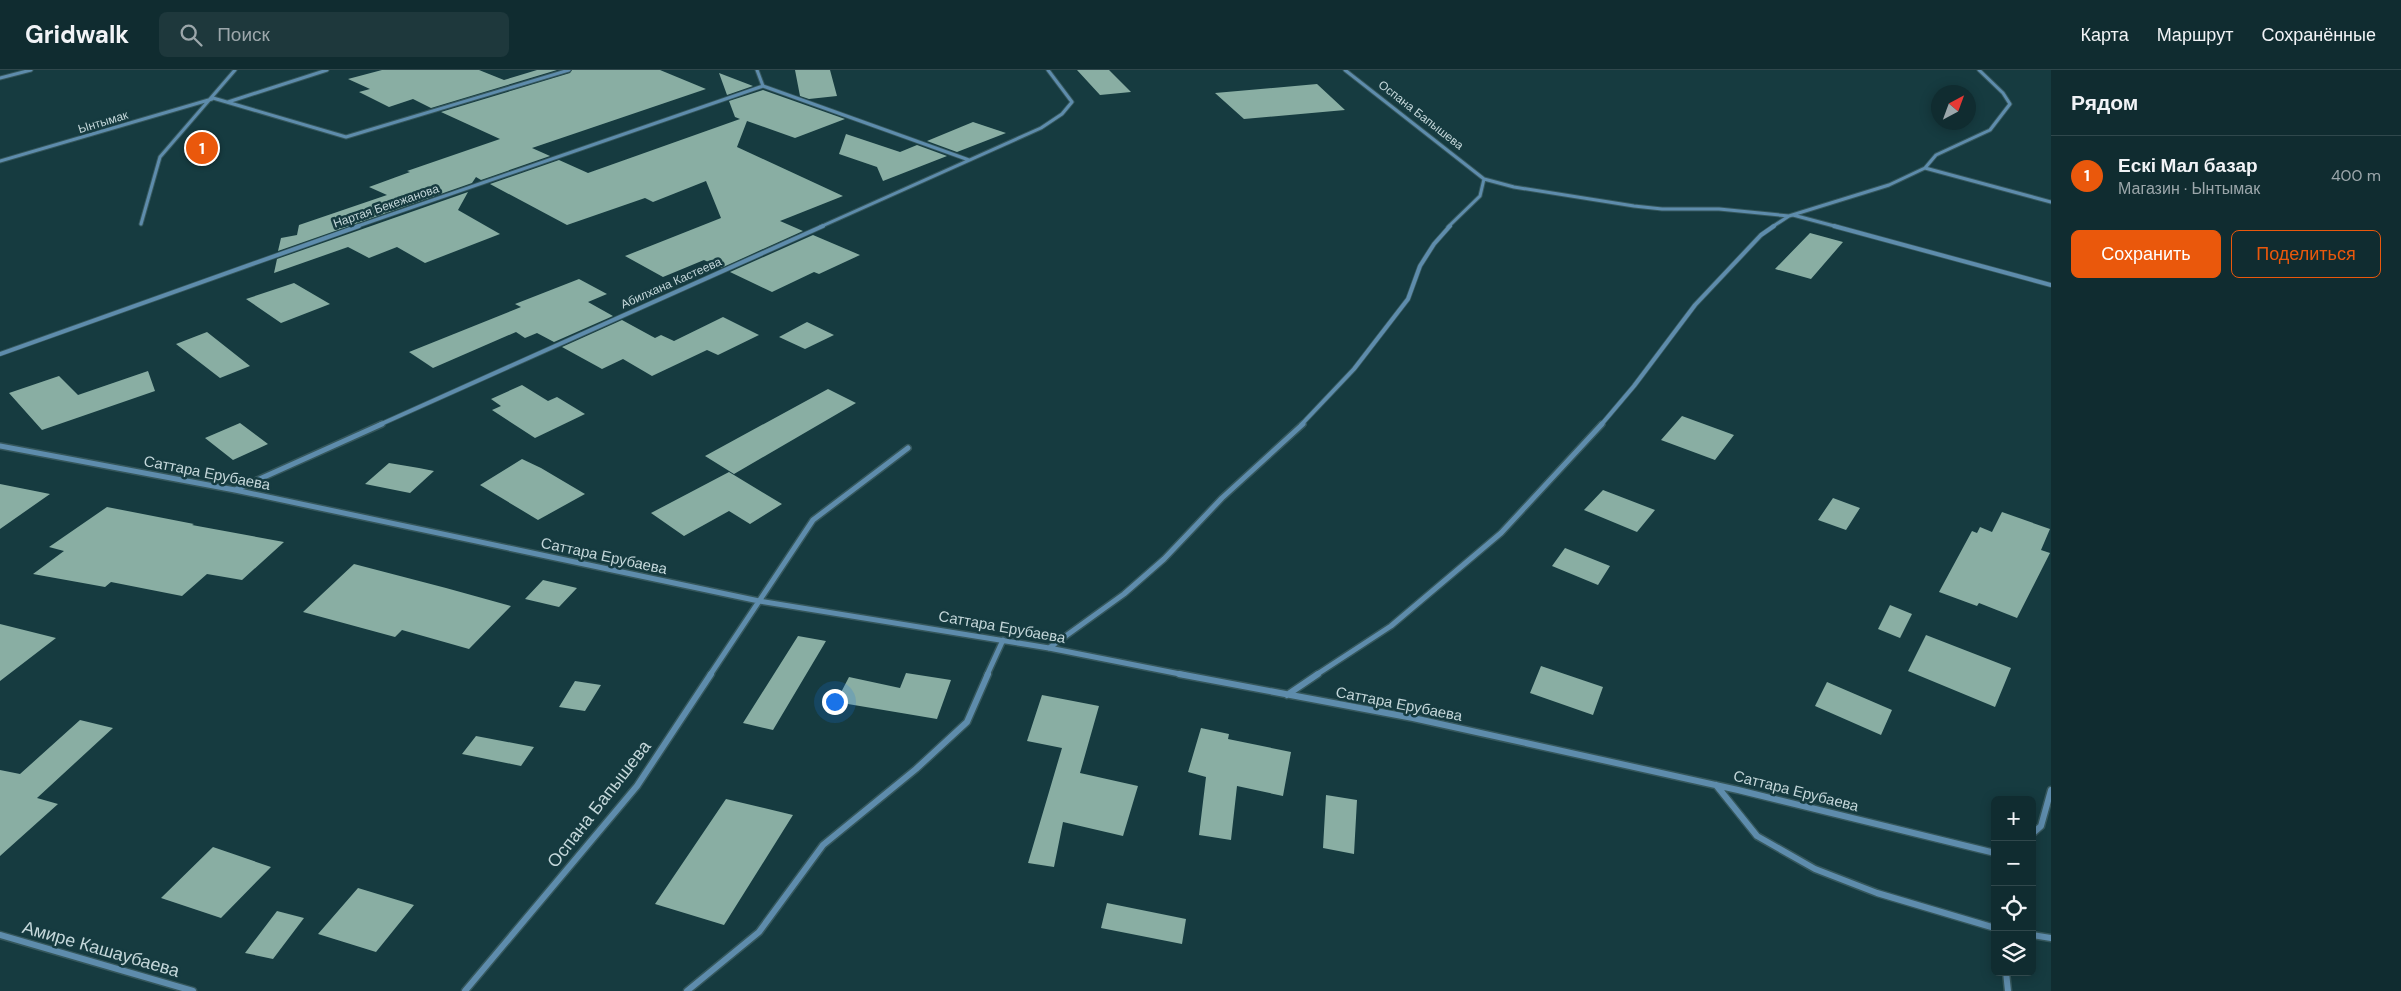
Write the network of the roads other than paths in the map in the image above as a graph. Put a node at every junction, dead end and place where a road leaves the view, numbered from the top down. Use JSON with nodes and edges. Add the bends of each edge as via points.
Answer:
{"nodes":[{"id":1,"x":32,"y":70,"type":"edge"},
{"id":2,"x":235,"y":70,"type":"edge"},
{"id":3,"x":327,"y":70,"type":"edge"},
{"id":4,"x":569,"y":70,"type":"edge"},
{"id":5,"x":757,"y":70,"type":"edge"},
{"id":6,"x":1048,"y":70,"type":"edge"},
{"id":7,"x":1345,"y":70,"type":"edge"},
{"id":8,"x":1979,"y":70,"type":"edge"},
{"id":9,"x":0,"y":78,"type":"edge"},
{"id":10,"x":763,"y":86,"type":"junction"},
{"id":11,"x":212,"y":98,"type":"junction"},
{"id":12,"x":228,"y":102,"type":"junction"},
{"id":13,"x":970,"y":160,"type":"junction"},
{"id":14,"x":0,"y":161,"type":"edge"},
{"id":15,"x":1925,"y":168,"type":"junction"},
{"id":16,"x":1484,"y":179,"type":"junction"},
{"id":17,"x":2051,"y":202,"type":"edge"},
{"id":18,"x":1791,"y":215,"type":"junction"},
{"id":19,"x":141,"y":224,"type":"dead end"},
{"id":20,"x":2051,"y":285,"type":"edge"},
{"id":21,"x":0,"y":354,"type":"edge"},
{"id":22,"x":0,"y":446,"type":"edge"},
{"id":23,"x":908,"y":448,"type":"dead end"},
{"id":24,"x":234,"y":490,"type":"junction"},
{"id":25,"x":759,"y":601,"type":"junction"},
{"id":26,"x":1003,"y":640,"type":"junction"},
{"id":27,"x":1049,"y":648,"type":"junction"},
{"id":28,"x":1287,"y":696,"type":"junction"},
{"id":29,"x":1716,"y":785,"type":"junction"},
{"id":30,"x":2051,"y":790,"type":"edge"},
{"id":31,"x":2036,"y":830,"type":"edge"},
{"id":32,"x":1991,"y":852,"type":"edge"},
{"id":33,"x":1991,"y":927,"type":"edge"},
{"id":34,"x":0,"y":935,"type":"edge"},
{"id":35,"x":2036,"y":936,"type":"edge"},
{"id":36,"x":2051,"y":938,"type":"edge"},
{"id":37,"x":2006,"y":976,"type":"edge"},
{"id":38,"x":193,"y":991,"type":"edge"},
{"id":39,"x":465,"y":991,"type":"edge"},
{"id":40,"x":687,"y":991,"type":"edge"},
{"id":41,"x":2008,"y":991,"type":"edge"}],
"edges":[{"from":1,"to":9,"type":"street"},
{"from":2,"to":11,"type":"street"},
{"from":3,"to":12,"type":"street"},
{"from":4,"to":12,"type":"street","via":[[346,136]]},
{"from":5,"to":10,"type":"street"},
{"from":6,"to":13,"type":"street","name":"Абилхана Кастеева","via":[[1072,102],[1062,114],[1041,128]]},
{"from":7,"to":16,"type":"street","name":"Оспана Бапышева"},
{"from":8,"to":15,"type":"street","via":[[2004,91],[2010,104],[1990,130],[1936,155]]},
{"from":10,"to":13,"type":"street"},
{"from":10,"to":21,"type":"street","name":"Нартая Бекежанова"},
{"from":11,"to":12,"type":"street"},
{"from":11,"to":14,"type":"street","name":"Ынтымак"},
{"from":11,"to":19,"type":"street","via":[[160,157]]},
{"from":13,"to":24,"type":"street","name":"Абилхана Кастеева"},
{"from":15,"to":17,"type":"street"},
{"from":15,"to":18,"type":"street","via":[[1889,185]]},
{"from":16,"to":18,"type":"street","via":[[1514,187],[1634,206]]},
{"from":16,"to":27,"type":"street","via":[[1480,196],[1434,244],[1420,266],[1408,299],[1354,370],[1164,559],[1124,594]]},
{"from":18,"to":20,"type":"street"},
{"from":18,"to":28,"type":"street","via":[[1760,235],[1695,305],[1634,386],[1577,453],[1501,533],[1391,626]]},
{"from":22,"to":24,"type":"street","name":"Саттара Ерубаева"},
{"from":23,"to":25,"type":"street","name":"Оспана Бапышева","via":[[813,520]]},
{"from":24,"to":25,"type":"street","name":"Саттара Ерубаева"},
{"from":25,"to":26,"type":"street","name":"Саттара Ерубаева"},
{"from":25,"to":39,"type":"street","name":"Оспана Бапышева","via":[[637,786]]},
{"from":26,"to":27,"type":"street","name":"Саттара Ерубаева"},
{"from":26,"to":40,"type":"street","via":[[967,722],[916,769],[823,845],[759,932]]},
{"from":27,"to":28,"type":"street","name":"Саттара Ерубаева"},
{"from":28,"to":29,"type":"street","name":"Саттара Ерубаева","via":[[1413,718]]},
{"from":29,"to":32,"type":"street","name":"Саттара Ерубаева"},
{"from":29,"to":33,"type":"street","via":[[1757,836],[1815,870]]},
{"from":30,"to":31,"type":"street","via":[[2041,826]]},
{"from":34,"to":38,"type":"street","name":"Амире Кашаубаева"},
{"from":35,"to":36,"type":"street"},
{"from":37,"to":41,"type":"street"}]}
